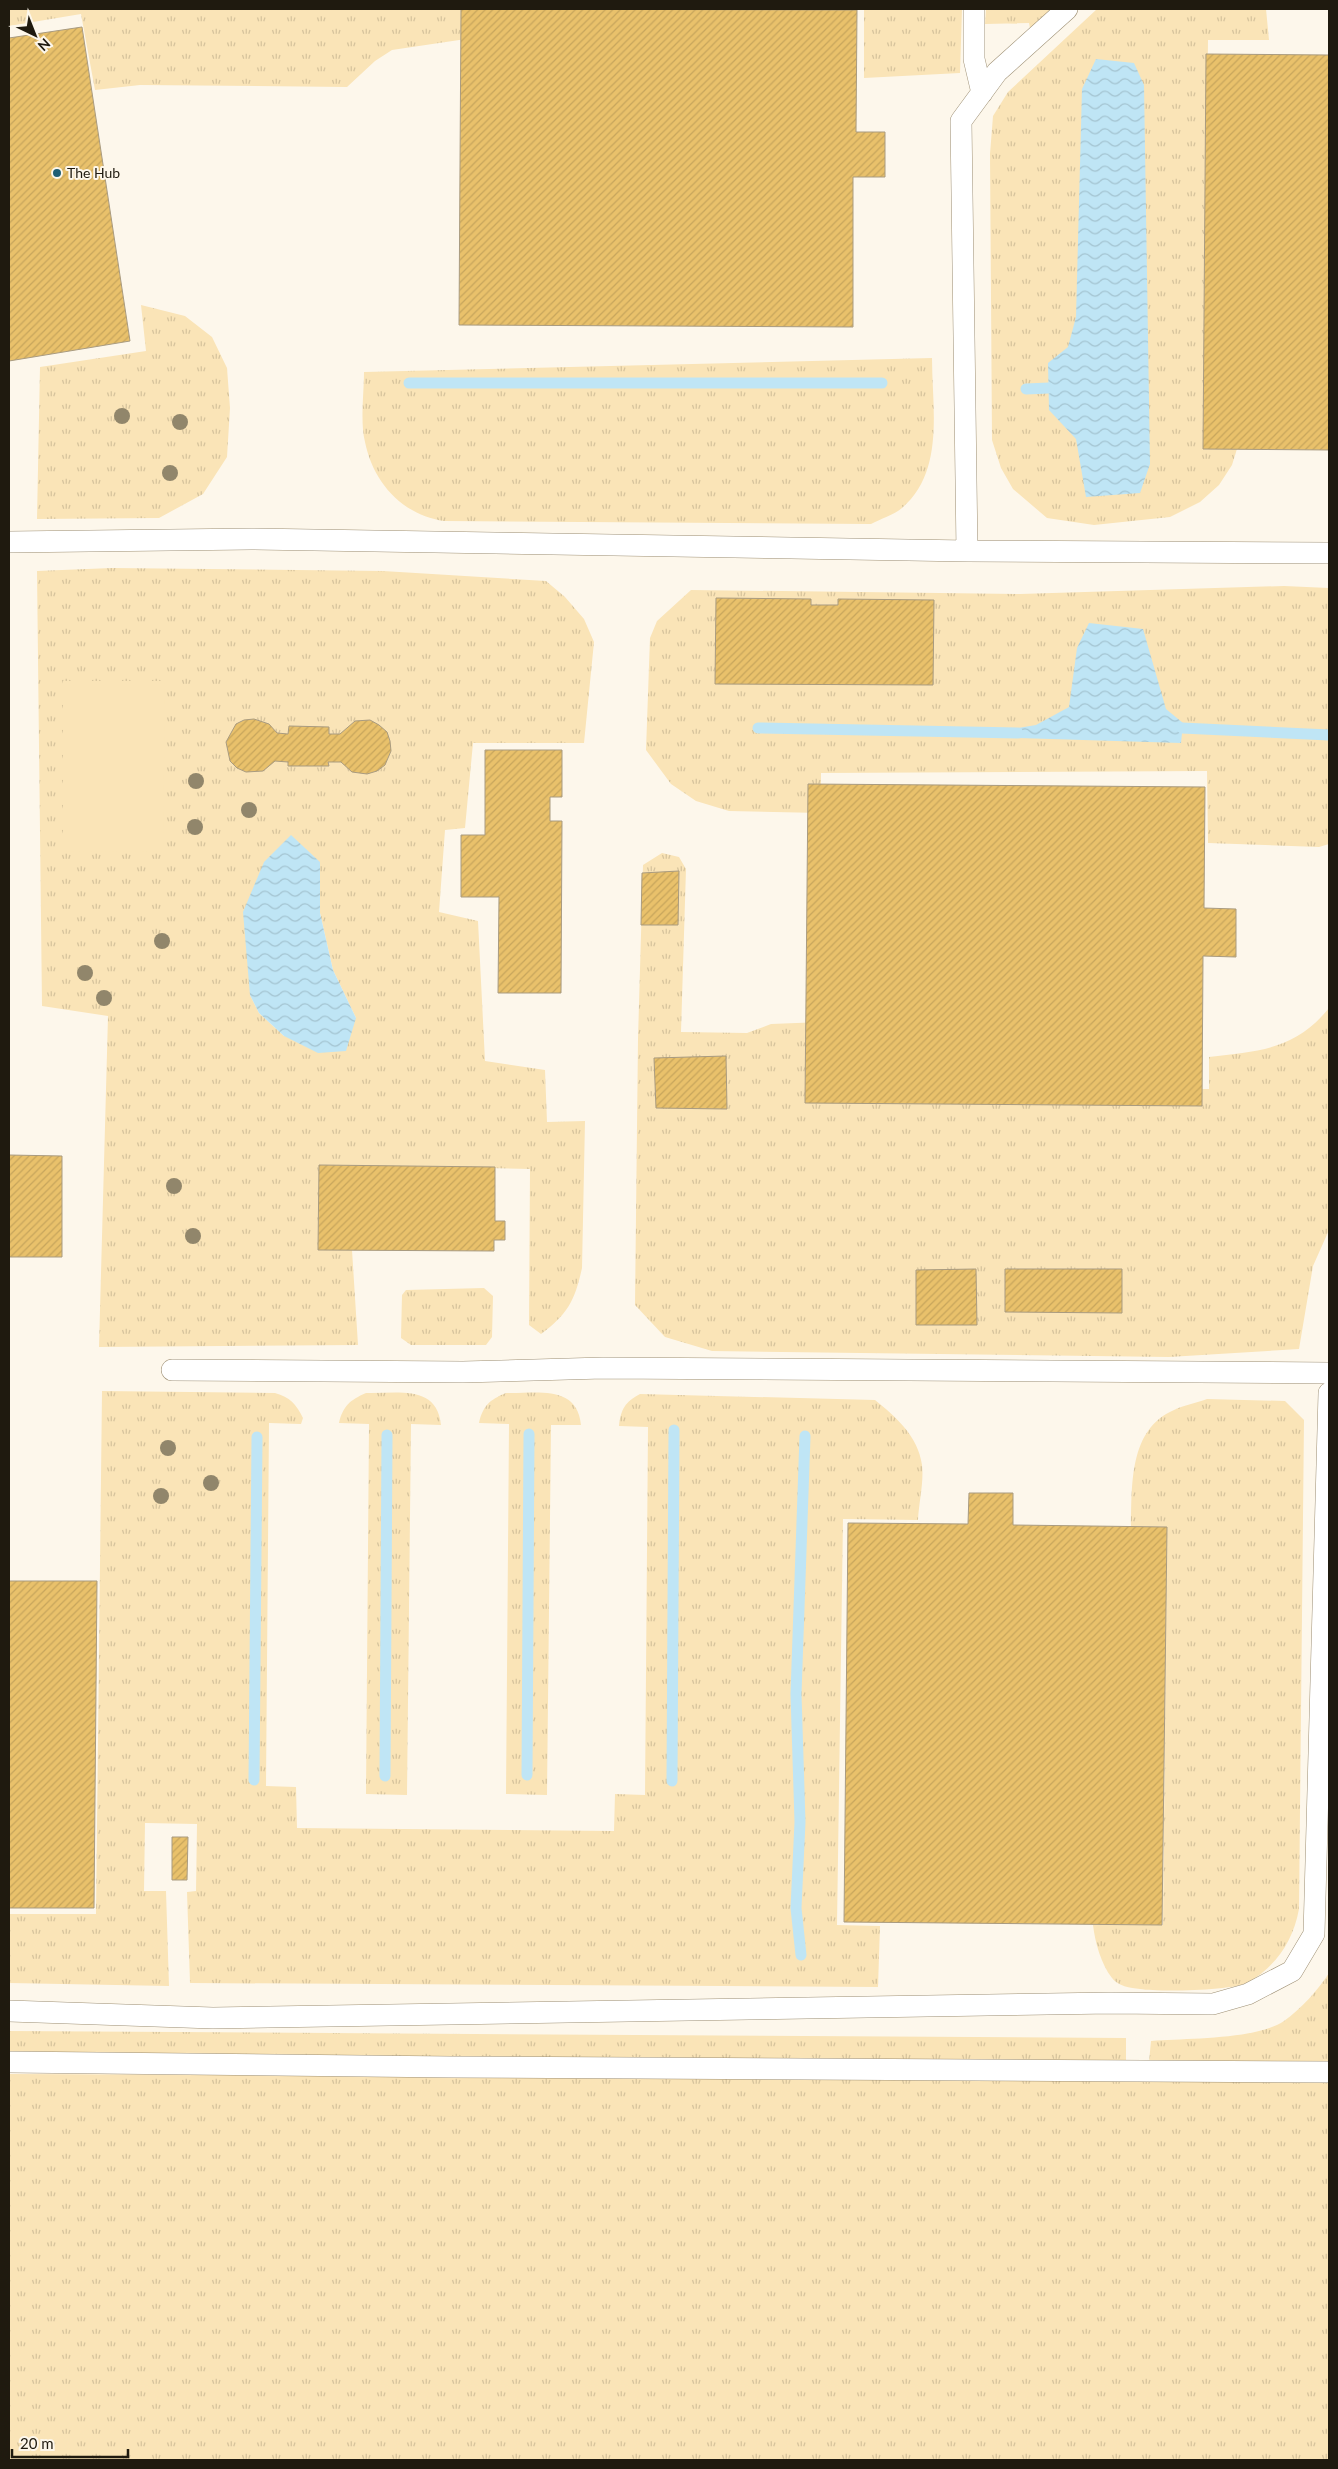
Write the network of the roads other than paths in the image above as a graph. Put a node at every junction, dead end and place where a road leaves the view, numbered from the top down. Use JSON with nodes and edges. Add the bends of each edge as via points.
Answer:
{"nodes":[{"id":1,"x":974,"y":9,"type":"edge"},
{"id":2,"x":1067,"y":9,"type":"edge"},
{"id":3,"x":982,"y":93,"type":"junction"},
{"id":4,"x":9,"y":542,"type":"edge"},
{"id":5,"x":967,"y":551,"type":"junction"},
{"id":6,"x":1329,"y":553,"type":"edge"},
{"id":7,"x":172,"y":1370,"type":"dead end"},
{"id":8,"x":1329,"y":1373,"type":"edge"},
{"id":9,"x":1329,"y":1393,"type":"edge"},
{"id":10,"x":9,"y":2011,"type":"edge"},
{"id":11,"x":9,"y":2062,"type":"edge"},
{"id":12,"x":1329,"y":2072,"type":"edge"}],
"edges":[{"from":1,"to":3,"type":"lane","via":[[974,59]]},
{"from":2,"to":3,"type":"lane","via":[[997,72]]},
{"from":3,"to":5,"type":"lane","via":[[961,122]]},
{"from":4,"to":5,"type":"lane","via":[[250,539]]},
{"from":5,"to":6,"type":"lane"},
{"from":7,"to":8,"type":"lane","via":[[463,1372],[603,1368]]},
{"from":9,"to":10,"type":"lane","via":[[1314,1934],[1292,1971],[1248,1994],[1213,2004],[1100,2003],[213,2018]]},
{"from":11,"to":12,"type":"lane"}]}
